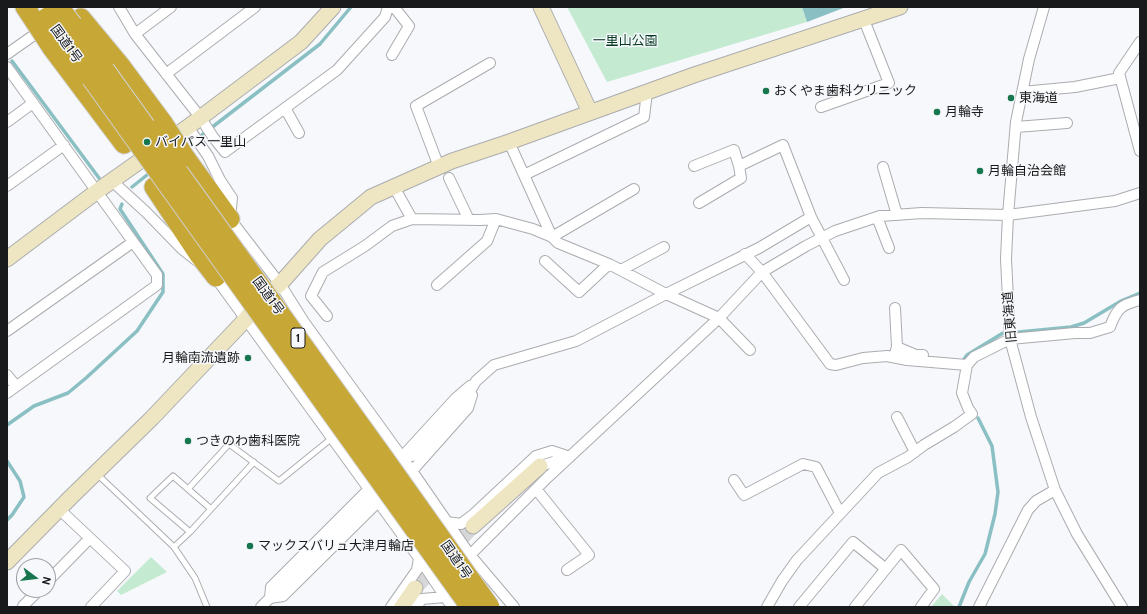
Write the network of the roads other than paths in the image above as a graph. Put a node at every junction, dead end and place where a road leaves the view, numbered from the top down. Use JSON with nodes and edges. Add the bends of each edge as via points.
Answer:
{"nodes":[{"id":1,"x":119,"y":7,"type":"edge"},
{"id":2,"x":171,"y":7,"type":"edge"},
{"id":3,"x":255,"y":7,"type":"edge"},
{"id":4,"x":333,"y":7,"type":"edge"},
{"id":5,"x":388,"y":7,"type":"edge"},
{"id":6,"x":394,"y":7,"type":"edge"},
{"id":7,"x":541,"y":7,"type":"edge"},
{"id":8,"x":900,"y":7,"type":"edge"},
{"id":9,"x":1044,"y":7,"type":"edge"},
{"id":10,"x":41,"y":12,"type":"edge"},
{"id":11,"x":864,"y":20,"type":"junction"},
{"id":12,"x":68,"y":23,"type":"edge"},
{"id":13,"x":135,"y":34,"type":"junction"},
{"id":14,"x":1140,"y":42,"type":"edge"},
{"id":15,"x":7,"y":54,"type":"edge"},
{"id":16,"x":392,"y":55,"type":"dead end"},
{"id":17,"x":490,"y":63,"type":"dead end"},
{"id":18,"x":7,"y":67,"type":"edge"},
{"id":19,"x":98,"y":74,"type":"junction"},
{"id":20,"x":166,"y":74,"type":"junction"},
{"id":21,"x":1120,"y":78,"type":"junction"},
{"id":22,"x":647,"y":92,"type":"junction"},
{"id":23,"x":1022,"y":92,"type":"junction"},
{"id":24,"x":33,"y":103,"type":"junction"},
{"id":25,"x":821,"y":107,"type":"dead end"},
{"id":26,"x":285,"y":108,"type":"junction"},
{"id":27,"x":590,"y":112,"type":"junction"},
{"id":28,"x":202,"y":120,"type":"junction"},
{"id":29,"x":7,"y":122,"type":"edge"},
{"id":30,"x":1067,"y":123,"type":"dead end"},
{"id":31,"x":188,"y":127,"type":"junction"},
{"id":32,"x":1016,"y":127,"type":"junction"},
{"id":33,"x":299,"y":133,"type":"dead end"},
{"id":34,"x":509,"y":142,"type":"junction"},
{"id":35,"x":64,"y":145,"type":"junction"},
{"id":36,"x":1140,"y":151,"type":"edge"},
{"id":37,"x":694,"y":166,"type":"dead end"},
{"id":38,"x":739,"y":166,"type":"junction"},
{"id":39,"x":883,"y":167,"type":"dead end"},
{"id":40,"x":444,"y":173,"type":"junction"},
{"id":41,"x":524,"y":175,"type":"junction"},
{"id":42,"x":112,"y":181,"type":"junction"},
{"id":43,"x":7,"y":186,"type":"edge"},
{"id":44,"x":394,"y":187,"type":"junction"},
{"id":45,"x":634,"y":189,"type":"dead end"},
{"id":46,"x":96,"y":192,"type":"junction"},
{"id":47,"x":1140,"y":193,"type":"edge"},
{"id":48,"x":699,"y":203,"type":"dead end"},
{"id":49,"x":1008,"y":215,"type":"junction"},
{"id":50,"x":897,"y":216,"type":"junction"},
{"id":51,"x":811,"y":217,"type":"junction"},
{"id":52,"x":878,"y":217,"type":"junction"},
{"id":53,"x":230,"y":219,"type":"junction"},
{"id":54,"x":412,"y":219,"type":"junction"},
{"id":55,"x":496,"y":219,"type":"junction"},
{"id":56,"x":469,"y":220,"type":"junction"},
{"id":57,"x":552,"y":237,"type":"junction"},
{"id":58,"x":822,"y":238,"type":"junction"},
{"id":59,"x":133,"y":242,"type":"junction"},
{"id":60,"x":664,"y":247,"type":"dead end"},
{"id":61,"x":889,"y":248,"type":"dead end"},
{"id":62,"x":745,"y":254,"type":"junction"},
{"id":63,"x":7,"y":260,"type":"edge"},
{"id":64,"x":545,"y":261,"type":"dead end"},
{"id":65,"x":609,"y":264,"type":"junction"},
{"id":66,"x":621,"y":270,"type":"junction"},
{"id":67,"x":762,"y":272,"type":"junction"},
{"id":68,"x":216,"y":277,"type":"junction"},
{"id":69,"x":844,"y":280,"type":"dead end"},
{"id":70,"x":280,"y":284,"type":"junction"},
{"id":71,"x":437,"y":285,"type":"dead end"},
{"id":72,"x":666,"y":294,"type":"junction"},
{"id":73,"x":1140,"y":300,"type":"edge"},
{"id":74,"x":895,"y":308,"type":"dead end"},
{"id":75,"x":326,"y":316,"type":"dead end"},
{"id":76,"x":720,"y":318,"type":"junction"},
{"id":77,"x":246,"y":319,"type":"junction"},
{"id":78,"x":7,"y":331,"type":"edge"},
{"id":79,"x":1010,"y":340,"type":"junction"},
{"id":80,"x":750,"y":350,"type":"dead end"},
{"id":81,"x":895,"y":352,"type":"junction"},
{"id":82,"x":937,"y":356,"type":"dead end"},
{"id":83,"x":966,"y":365,"type":"junction"},
{"id":84,"x":7,"y":375,"type":"edge"},
{"id":85,"x":476,"y":381,"type":"junction"},
{"id":86,"x":16,"y":386,"type":"junction"},
{"id":87,"x":7,"y":393,"type":"edge"},
{"id":88,"x":897,"y":417,"type":"dead end"},
{"id":89,"x":332,"y":438,"type":"junction"},
{"id":90,"x":915,"y":452,"type":"junction"},
{"id":91,"x":412,"y":456,"type":"dead end"},
{"id":92,"x":402,"y":457,"type":"junction"},
{"id":93,"x":570,"y":457,"type":"junction"},
{"id":94,"x":254,"y":462,"type":"junction"},
{"id":95,"x":540,"y":466,"type":"joint"},
{"id":96,"x":412,"y":471,"type":"junction"},
{"id":97,"x":96,"y":473,"type":"junction"},
{"id":98,"x":734,"y":480,"type":"dead end"},
{"id":99,"x":188,"y":489,"type":"junction"},
{"id":100,"x":369,"y":489,"type":"junction"},
{"id":101,"x":536,"y":489,"type":"junction"},
{"id":102,"x":1055,"y":490,"type":"junction"},
{"id":103,"x":373,"y":501,"type":"junction"},
{"id":104,"x":59,"y":509,"type":"junction"},
{"id":105,"x":211,"y":509,"type":"junction"},
{"id":106,"x":840,"y":513,"type":"junction"},
{"id":107,"x":447,"y":522,"type":"junction"},
{"id":108,"x":473,"y":526,"type":"tunnel mouth"},
{"id":109,"x":190,"y":532,"type":"junction"},
{"id":110,"x":90,"y":538,"type":"junction"},
{"id":111,"x":174,"y":547,"type":"junction"},
{"id":112,"x":470,"y":555,"type":"junction"},
{"id":113,"x":419,"y":558,"type":"junction"},
{"id":114,"x":7,"y":562,"type":"edge"},
{"id":115,"x":886,"y":569,"type":"junction"},
{"id":116,"x":568,"y":570,"type":"dead end"},
{"id":117,"x":56,"y":573,"type":"edge"},
{"id":118,"x":415,"y":588,"type":"tunnel mouth"},
{"id":119,"x":445,"y":597,"type":"junction"},
{"id":120,"x":31,"y":598,"type":"edge"},
{"id":121,"x":270,"y":598,"type":"junction"},
{"id":122,"x":24,"y":607,"type":"edge"},
{"id":123,"x":91,"y":607,"type":"edge"},
{"id":124,"x":206,"y":607,"type":"edge"},
{"id":125,"x":261,"y":607,"type":"edge"},
{"id":126,"x":391,"y":607,"type":"edge"},
{"id":127,"x":402,"y":607,"type":"edge"},
{"id":128,"x":416,"y":607,"type":"edge"},
{"id":129,"x":452,"y":607,"type":"edge"},
{"id":130,"x":470,"y":607,"type":"edge"},
{"id":131,"x":490,"y":607,"type":"edge"},
{"id":132,"x":514,"y":607,"type":"edge"},
{"id":133,"x":767,"y":607,"type":"edge"},
{"id":134,"x":799,"y":607,"type":"edge"},
{"id":135,"x":855,"y":607,"type":"edge"},
{"id":136,"x":921,"y":607,"type":"edge"},
{"id":137,"x":979,"y":607,"type":"edge"},
{"id":138,"x":1122,"y":607,"type":"edge"}],
"edges":[{"from":1,"to":13,"type":"street"},
{"from":2,"to":13,"type":"street"},
{"from":3,"to":20,"type":"street"},
{"from":4,"to":28,"type":"street","via":[[301,42]]},
{"from":5,"to":26,"type":"street","via":[[385,17],[337,70]]},
{"from":6,"to":16,"type":"street","via":[[409,26]]},
{"from":7,"to":27,"type":"street"},
{"from":8,"to":11,"type":"street"},
{"from":9,"to":23,"type":"street","name":"旧東海道"},
{"from":10,"to":12,"type":"highway","bridge":true},
{"from":10,"to":12,"type":"highway","name":"国道1号","number":"1","bridge":true},
{"from":11,"to":22,"type":"street"},
{"from":11,"to":25,"type":"street","via":[[889,83]]},
{"from":12,"to":15,"type":"street"},
{"from":12,"to":19,"type":"highway","name":"国道1号","number":"1"},
{"from":12,"to":53,"type":"highway","bridge":true,"via":[[120,65]]},
{"from":12,"to":68,"type":"highway","via":[[124,144]]},
{"from":13,"to":20,"type":"street"},
{"from":14,"to":21,"type":"street","via":[[1119,73]]},
{"from":17,"to":40,"type":"street","via":[[416,106]]},
{"from":18,"to":24,"type":"street"},
{"from":19,"to":130,"type":"highway","name":"国道1号","number":"1","bridge":true,"via":[[188,212]]},
{"from":19,"to":131,"type":"highway","name":"国道1号","number":"1","bridge":true,"via":[[369,436]]},
{"from":20,"to":28,"type":"street"},
{"from":21,"to":23,"type":"street"},
{"from":21,"to":36,"type":"street"},
{"from":22,"to":27,"type":"street"},
{"from":22,"to":41,"type":"street","via":[[644,117]]},
{"from":23,"to":32,"type":"street","name":"旧東海道"},
{"from":24,"to":29,"type":"street"},
{"from":24,"to":35,"type":"street"},
{"from":26,"to":28,"type":"street","via":[[225,152]]},
{"from":26,"to":33,"type":"street"},
{"from":27,"to":34,"type":"street"},
{"from":28,"to":31,"type":"street"},
{"from":30,"to":32,"type":"street"},
{"from":31,"to":42,"type":"street"},
{"from":31,"to":53,"type":"street","via":[[232,198]]},
{"from":32,"to":49,"type":"street","name":"旧東海道"},
{"from":34,"to":40,"type":"street","via":[[452,161]]},
{"from":34,"to":41,"type":"street"},
{"from":35,"to":43,"type":"street"},
{"from":35,"to":46,"type":"street"},
{"from":37,"to":38,"type":"street","via":[[734,150]]},
{"from":38,"to":48,"type":"street","via":[[741,178]]},
{"from":38,"to":51,"type":"street","via":[[784,145]]},
{"from":39,"to":50,"type":"street"},
{"from":40,"to":44,"type":"street"},
{"from":40,"to":56,"type":"street"},
{"from":41,"to":57,"type":"street"},
{"from":42,"to":46,"type":"street"},
{"from":42,"to":68,"type":"street","via":[[182,249]]},
{"from":44,"to":54,"type":"street"},
{"from":44,"to":70,"type":"street","via":[[371,198],[320,239]]},
{"from":45,"to":57,"type":"street"},
{"from":46,"to":59,"type":"street"},
{"from":46,"to":63,"type":"street"},
{"from":47,"to":49,"type":"street","via":[[1115,201]]},
{"from":49,"to":50,"type":"street","via":[[922,212]]},
{"from":49,"to":79,"type":"street","name":"旧東海道","via":[[1006,259]]},
{"from":50,"to":52,"type":"street"},
{"from":51,"to":58,"type":"street"},
{"from":51,"to":62,"type":"street"},
{"from":52,"to":58,"type":"street"},
{"from":52,"to":61,"type":"street"},
{"from":53,"to":70,"type":"street"},
{"from":54,"to":56,"type":"street"},
{"from":54,"to":75,"type":"street","via":[[392,226],[323,272],[311,296]]},
{"from":55,"to":56,"type":"street"},
{"from":55,"to":57,"type":"street"},
{"from":55,"to":71,"type":"street","via":[[487,241]]},
{"from":57,"to":65,"type":"street","via":[[558,243]]},
{"from":58,"to":67,"type":"street"},
{"from":58,"to":69,"type":"street"},
{"from":59,"to":78,"type":"street"},
{"from":59,"to":86,"type":"street","via":[[157,275],[157,285]]},
{"from":60,"to":66,"type":"street"},
{"from":62,"to":67,"type":"street"},
{"from":62,"to":72,"type":"street"},
{"from":64,"to":65,"type":"street","via":[[579,292]]},
{"from":65,"to":66,"type":"street"},
{"from":66,"to":72,"type":"street"},
{"from":67,"to":76,"type":"street"},
{"from":67,"to":81,"type":"street","via":[[830,364],[841,365],[863,358],[887,356]]},
{"from":68,"to":77,"type":"street"},
{"from":70,"to":77,"type":"street","via":[[258,301]]},
{"from":70,"to":92,"type":"street","via":[[304,322]]},
{"from":72,"to":76,"type":"street"},
{"from":72,"to":85,"type":"street","via":[[576,341],[494,365]]},
{"from":73,"to":79,"type":"street","via":[[1128,303],[1116,312],[1110,327],[1090,333]]},
{"from":74,"to":81,"type":"street"},
{"from":76,"to":80,"type":"street"},
{"from":76,"to":93,"type":"street"},
{"from":77,"to":89,"type":"street"},
{"from":77,"to":97,"type":"street"},
{"from":79,"to":83,"type":"street","via":[[974,357]]},
{"from":79,"to":102,"type":"street","name":"旧東海道","via":[[1031,417]]},
{"from":81,"to":82,"type":"street"},
{"from":81,"to":83,"type":"street","via":[[907,360]]},
{"from":83,"to":90,"type":"street","via":[[962,393],[972,414]]},
{"from":84,"to":86,"type":"street"},
{"from":85,"to":91,"type":"street","via":[[463,403]]},
{"from":85,"to":92,"type":"street","via":[[456,398]]},
{"from":85,"to":96,"type":"street","via":[[468,408]]},
{"from":86,"to":87,"type":"street"},
{"from":88,"to":90,"type":"street"},
{"from":89,"to":94,"type":"lane","via":[[280,481]]},
{"from":89,"to":100,"type":"street"},
{"from":90,"to":106,"type":"street","via":[[878,473]]},
{"from":92,"to":96,"type":"street"},
{"from":93,"to":95,"type":"street"},
{"from":93,"to":101,"type":"street"},
{"from":93,"to":107,"type":"street","via":[[552,451],[536,456],[461,524]]},
{"from":94,"to":99,"type":"lane","via":[[229,444]]},
{"from":94,"to":105,"type":"lane"},
{"from":95,"to":108,"type":"street"},
{"from":96,"to":107,"type":"street"},
{"from":97,"to":104,"type":"street"},
{"from":97,"to":111,"type":"lane"},
{"from":98,"to":106,"type":"street","via":[[744,495],[803,464],[816,467]]},
{"from":99,"to":105,"type":"lane"},
{"from":99,"to":109,"type":"lane","via":[[173,476],[150,498]]},
{"from":100,"to":103,"type":"street"},
{"from":100,"to":121,"type":"street","via":[[271,587]]},
{"from":101,"to":112,"type":"street"},
{"from":101,"to":116,"type":"street","via":[[589,555]]},
{"from":102,"to":137,"type":"street","via":[[1036,501],[1028,510]]},
{"from":102,"to":138,"type":"street","name":"旧東海道","via":[[1077,534]]},
{"from":103,"to":113,"type":"street"},
{"from":103,"to":121,"type":"street","via":[[283,596]]},
{"from":104,"to":110,"type":"street"},
{"from":104,"to":114,"type":"street"},
{"from":105,"to":109,"type":"lane"},
{"from":106,"to":133,"type":"street","via":[[797,560]]},
{"from":107,"to":112,"type":"street"},
{"from":109,"to":111,"type":"lane"},
{"from":110,"to":117,"type":"street"},
{"from":110,"to":123,"type":"street","via":[[125,571]]},
{"from":111,"to":124,"type":"lane","via":[[195,578]]},
{"from":112,"to":132,"type":"street"},
{"from":113,"to":119,"type":"street"},
{"from":113,"to":126,"type":"street","via":[[417,570]]},
{"from":115,"to":134,"type":"street","via":[[853,542]]},
{"from":115,"to":135,"type":"street"},
{"from":115,"to":136,"type":"street","via":[[901,550],[934,589]]},
{"from":118,"to":127,"type":"street"},
{"from":119,"to":128,"type":"street","via":[[422,599]]},
{"from":119,"to":129,"type":"street"},
{"from":120,"to":122,"type":"street"},
{"from":121,"to":125,"type":"street"}]}
